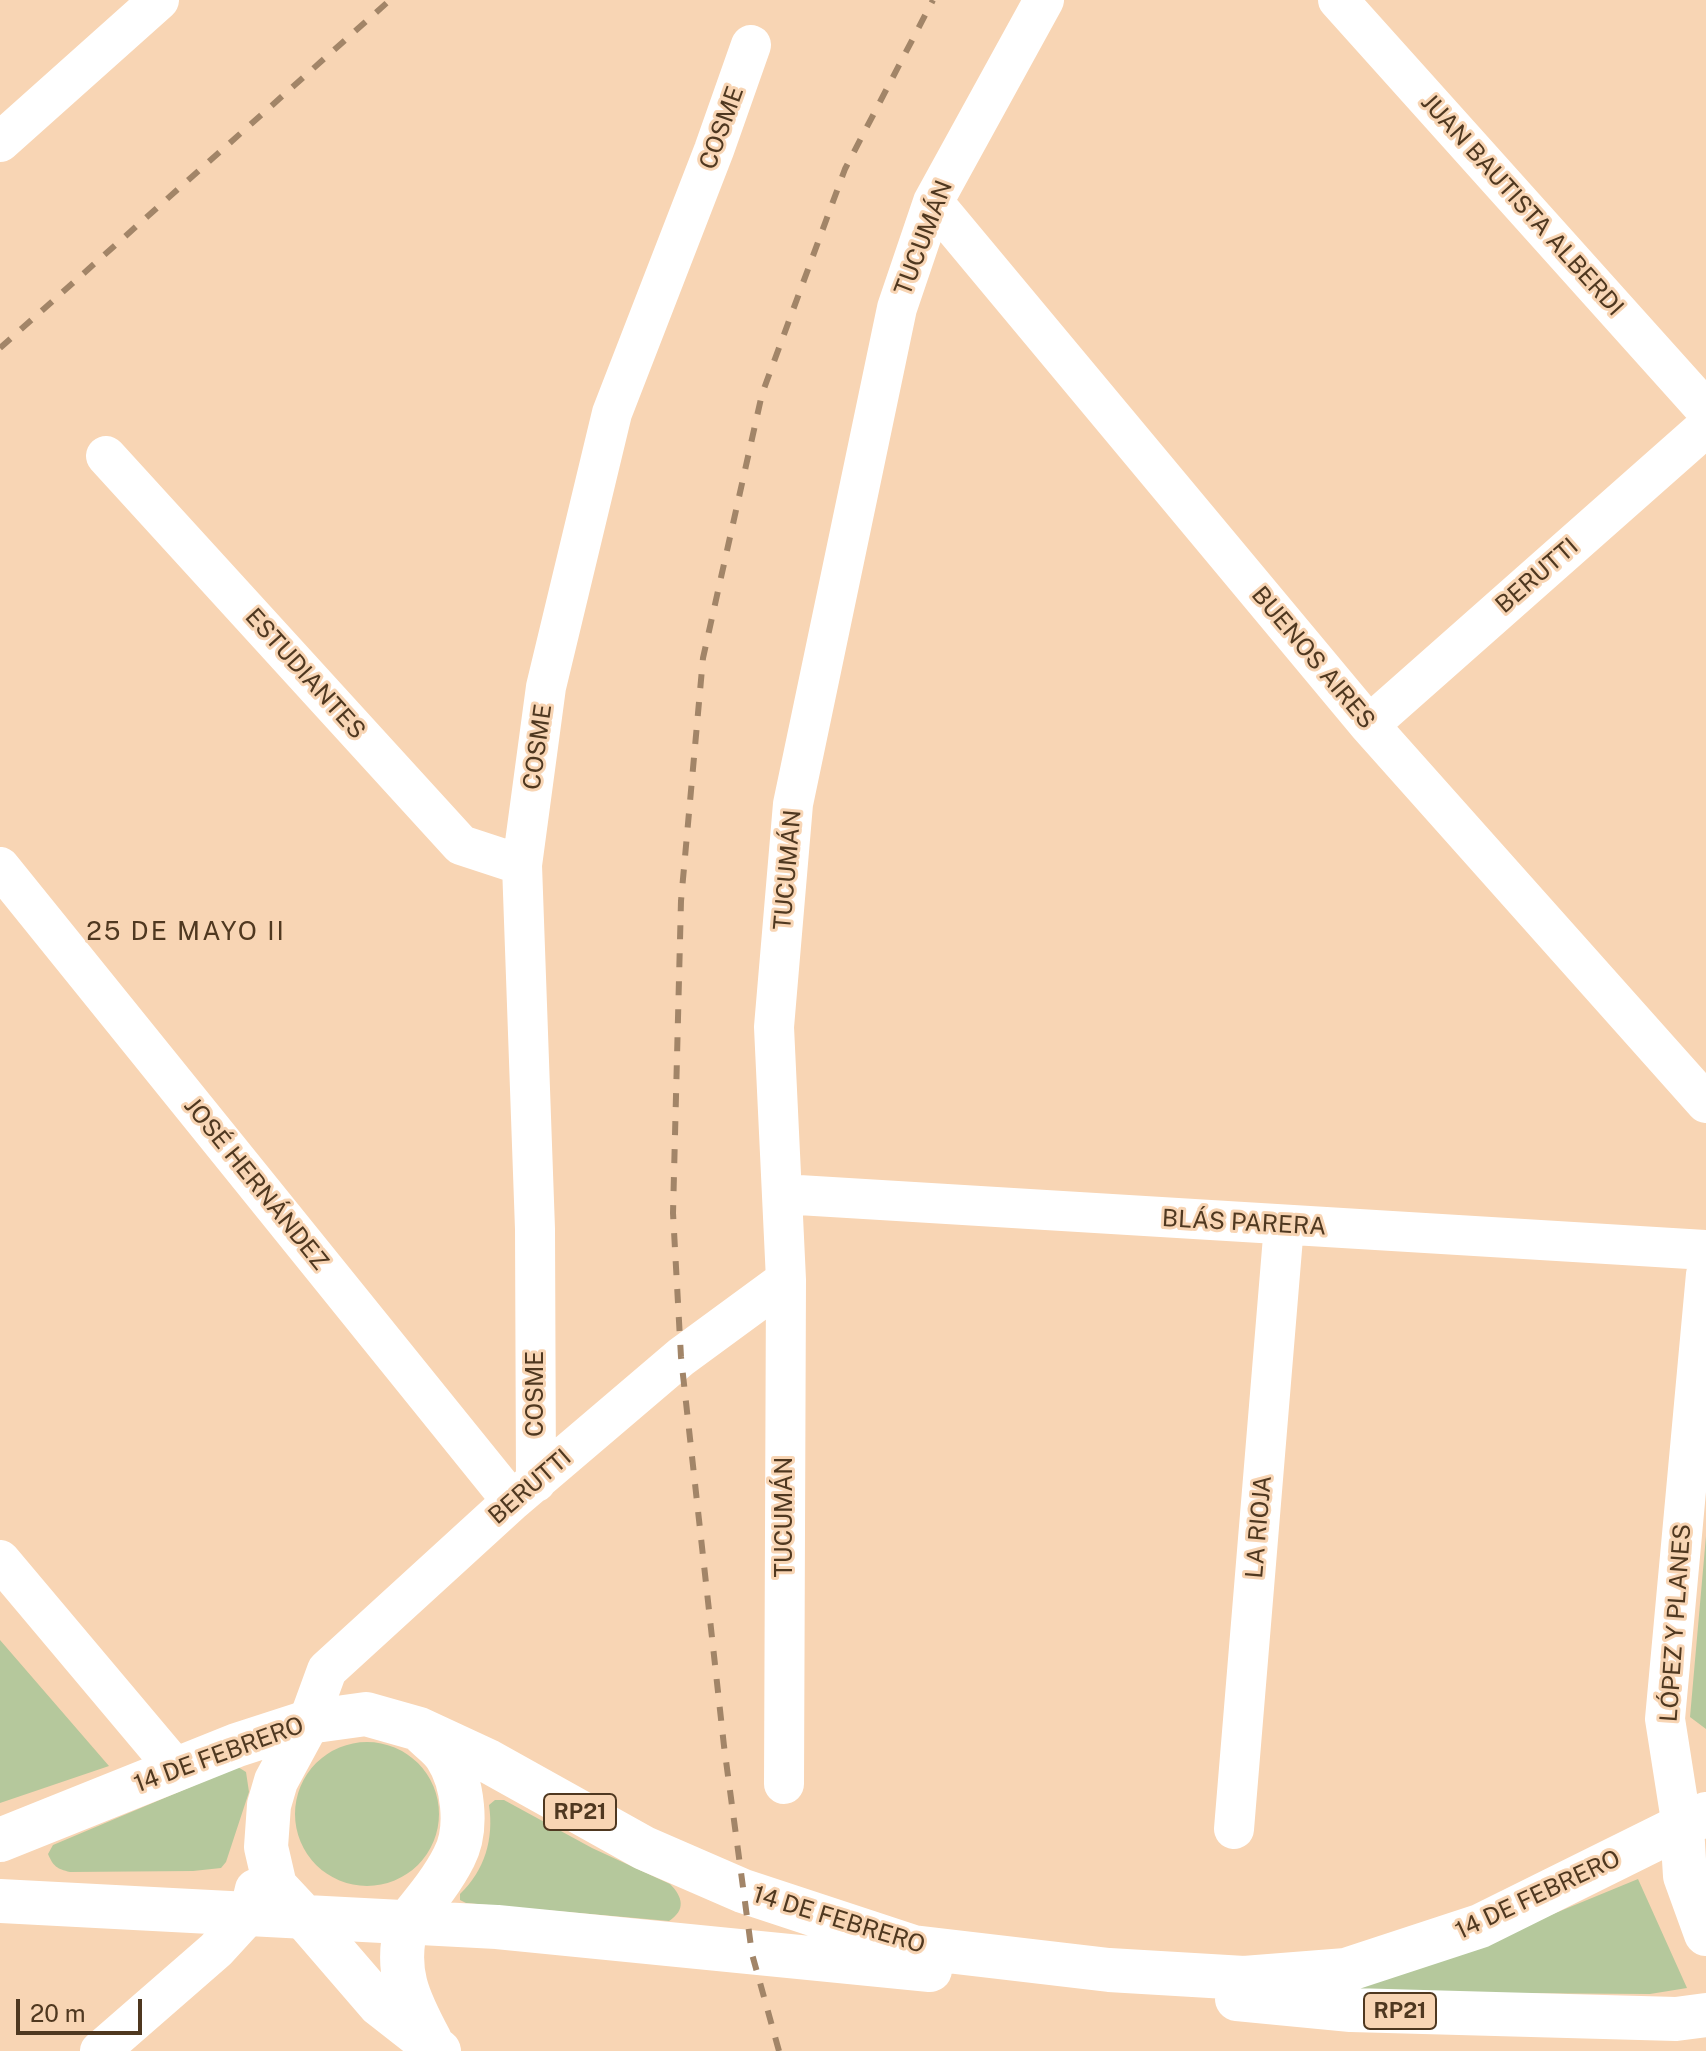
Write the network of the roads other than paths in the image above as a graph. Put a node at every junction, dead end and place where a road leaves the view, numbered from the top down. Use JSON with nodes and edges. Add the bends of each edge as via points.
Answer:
{"nodes":[{"id":1,"x":159,"y":0,"type":"edge"},
{"id":2,"x":1044,"y":0,"type":"edge"},
{"id":3,"x":1338,"y":0,"type":"edge"},
{"id":4,"x":751,"y":45,"type":"dead end"},
{"id":5,"x":0,"y":142,"type":"edge"},
{"id":6,"x":933,"y":202,"type":"junction"},
{"id":7,"x":1706,"y":410,"type":"edge"},
{"id":8,"x":1706,"y":427,"type":"edge"},
{"id":9,"x":106,"y":456,"type":"dead end"},
{"id":10,"x":1369,"y":725,"type":"junction"},
{"id":11,"x":522,"y":865,"type":"junction"},
{"id":12,"x":0,"y":867,"type":"edge"},
{"id":13,"x":1706,"y":1103,"type":"edge"},
{"id":14,"x":782,"y":1194,"type":"junction"},
{"id":15,"x":1284,"y":1225,"type":"junction"},
{"id":16,"x":1706,"y":1250,"type":"edge"},
{"id":17,"x":1706,"y":1274,"type":"edge"},
{"id":18,"x":786,"y":1280,"type":"junction"},
{"id":19,"x":524,"y":1492,"type":"junction"},
{"id":20,"x":0,"y":1560,"type":"edge"},
{"id":21,"x":308,"y":1722,"type":"junction"},
{"id":22,"x":419,"y":1729,"type":"junction"},
{"id":23,"x":176,"y":1769,"type":"junction"},
{"id":24,"x":784,"y":1784,"type":"dead end"},
{"id":25,"x":1694,"y":1821,"type":"edge"},
{"id":26,"x":1234,"y":1829,"type":"dead end"},
{"id":27,"x":0,"y":1840,"type":"edge"},
{"id":28,"x":266,"y":1847,"type":"junction"},
{"id":29,"x":0,"y":1901,"type":"edge"},
{"id":30,"x":249,"y":1914,"type":"junction"},
{"id":31,"x":304,"y":1917,"type":"junction"},
{"id":32,"x":407,"y":1923,"type":"junction"},
{"id":33,"x":1706,"y":1934,"type":"edge"},
{"id":34,"x":1706,"y":2015,"type":"edge"},
{"id":35,"x":435,"y":2047,"type":"edge"},
{"id":36,"x":100,"y":2051,"type":"edge"}],
"edges":[{"from":1,"to":5,"type":"street"},
{"from":2,"to":6,"type":"street","name":"TUCUMÁN"},
{"from":3,"to":7,"type":"street","name":"JUAN BAUTISTA ALBERDI"},
{"from":4,"to":11,"type":"street","name":"COSME","via":[[612,413],[546,687]]},
{"from":6,"to":10,"type":"street","name":"BUENOS AIRES"},
{"from":6,"to":14,"type":"street","name":"TUCUMÁN","via":[[897,308],[793,804],[774,1027]]},
{"from":8,"to":10,"type":"street","name":"BERUTTI"},
{"from":9,"to":11,"type":"street","name":"ESTUDIANTES","via":[[461,845]]},
{"from":10,"to":13,"type":"street","name":"BUENOS AIRES"},
{"from":11,"to":19,"type":"street","name":"COSME","via":[[535,1229]]},
{"from":12,"to":19,"type":"street","name":"JOSÉ HERNÁNDEZ"},
{"from":14,"to":15,"type":"street","name":"BLÁS PARERA"},
{"from":14,"to":18,"type":"street","name":"TUCUMÁN"},
{"from":15,"to":16,"type":"street","name":"BLÁS PARERA"},
{"from":15,"to":26,"type":"street","name":"LA RIOJA"},
{"from":17,"to":25,"type":"street","name":"LÓPEZ Y PLANES","via":[[1665,1719]]},
{"from":18,"to":19,"type":"street","name":"BERUTTI","via":[[681,1357]]},
{"from":18,"to":24,"type":"street","name":"TUCUMÁN"},
{"from":19,"to":21,"type":"street","name":"BERUTTI","via":[[327,1670]]},
{"from":20,"to":23,"type":"street"},
{"from":21,"to":22,"type":"main road","name":"14 DE FEBRERO","number":"RP21","via":[[366,1714]]},
{"from":21,"to":23,"type":"main road","name":"14 DE FEBRERO","number":"RP21"},
{"from":21,"to":28,"type":"main road","via":[[276,1781]]},
{"from":22,"to":25,"type":"main road","name":"14 DE FEBRERO","number":"RP21","via":[[644,1848],[743,1891],[913,1947],[1109,1970],[1244,1978],[1346,1970],[1480,1926]]},
{"from":22,"to":32,"type":"main road","via":[[444,1753],[454,1772],[462,1829],[456,1855]]},
{"from":23,"to":27,"type":"main road","name":"14 DE FEBRERO","number":"RP21"},
{"from":25,"to":33,"type":"main road","via":[[1685,1876]]},
{"from":28,"to":30,"type":"street"},
{"from":28,"to":31,"type":"main road","via":[[275,1886]]},
{"from":29,"to":30,"type":"main road","name":"14 DE FEBRERO","number":"RP21"},
{"from":30,"to":31,"type":"main road","name":"14 DE FEBRERO","number":"RP21"},
{"from":30,"to":36,"type":"street","via":[[216,1950]]},
{"from":31,"to":32,"type":"main road","name":"14 DE FEBRERO","number":"RP21"},
{"from":31,"to":35,"type":"main road","via":[[380,2005]]},
{"from":32,"to":34,"type":"main road","name":"14 DE FEBRERO","number":"RP21","via":[[497,1927],[1351,2010],[1676,2019]]},
{"from":32,"to":35,"type":"main road","via":[[401,1965],[410,2002]]}]}
